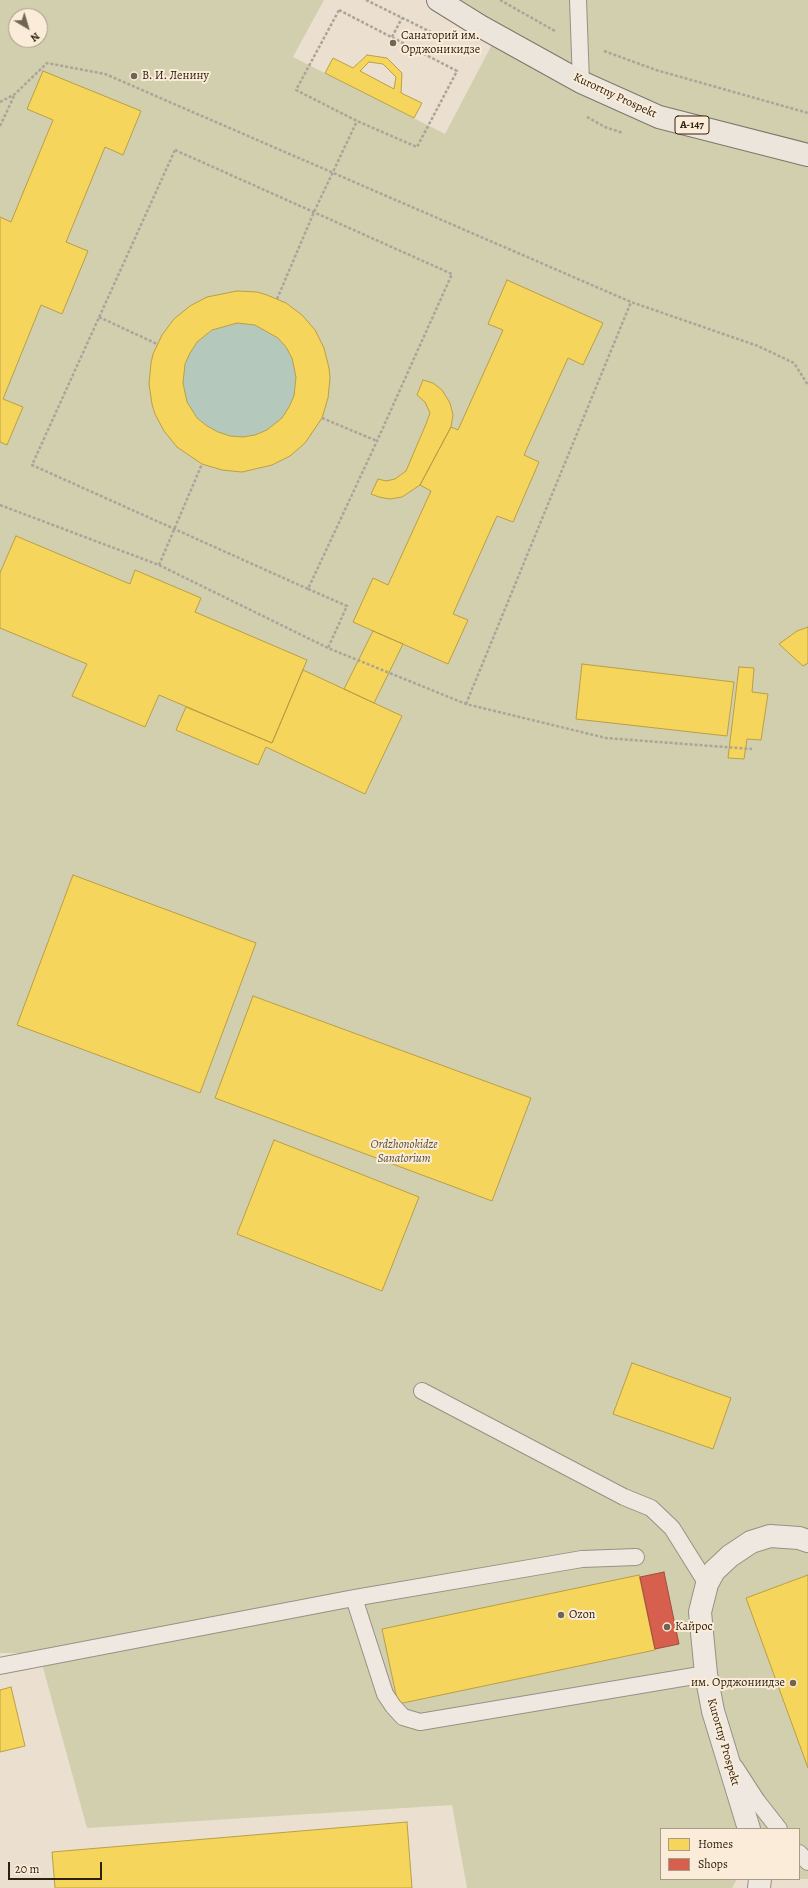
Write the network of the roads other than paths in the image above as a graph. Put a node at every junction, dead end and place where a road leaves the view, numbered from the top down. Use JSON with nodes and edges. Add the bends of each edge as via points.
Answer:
{"nodes":[{"id":1,"x":438,"y":0,"type":"edge"},
{"id":2,"x":578,"y":0,"type":"edge"},
{"id":3,"x":581,"y":82,"type":"junction"},
{"id":4,"x":808,"y":155,"type":"edge"},
{"id":5,"x":422,"y":1391,"type":"dead end"},
{"id":6,"x":808,"y":1541,"type":"edge"},
{"id":7,"x":636,"y":1557,"type":"dead end"},
{"id":8,"x":706,"y":1584,"type":"junction"},
{"id":9,"x":354,"y":1598,"type":"junction"},
{"id":10,"x":0,"y":1666,"type":"edge"},
{"id":11,"x":706,"y":1674,"type":"junction"},
{"id":12,"x":724,"y":1750,"type":"junction"},
{"id":13,"x":749,"y":1828,"type":"edge"},
{"id":14,"x":779,"y":1828,"type":"edge"},
{"id":15,"x":800,"y":1854,"type":"edge"},
{"id":16,"x":808,"y":1862,"type":"edge"}],
"edges":[{"from":1,"to":3,"type":"main road","name":"Kurortny Prospekt","number":"А-147"},
{"from":2,"to":3,"type":"lane"},
{"from":3,"to":4,"type":"main road","name":"Kurortny Prospekt","number":"А-147","via":[[659,117]]},
{"from":5,"to":8,"type":"lane","via":[[624,1497],[651,1508],[672,1528]]},
{"from":6,"to":8,"type":"street","name":"Kurortny Prospekt","via":[[770,1536],[751,1542],[730,1556],[714,1571]]},
{"from":7,"to":9,"type":"lane","via":[[582,1559]]},
{"from":8,"to":11,"type":"street","name":"Kurortny Prospekt","via":[[700,1612]]},
{"from":9,"to":10,"type":"lane"},
{"from":9,"to":11,"type":"lane","via":[[385,1694],[403,1717],[420,1722]]},
{"from":11,"to":12,"type":"street","name":"Kurortny Prospekt"},
{"from":12,"to":13,"type":"street","name":"Kurortny Prospekt"},
{"from":12,"to":14,"type":"lane"},
{"from":15,"to":16,"type":"lane"}]}
